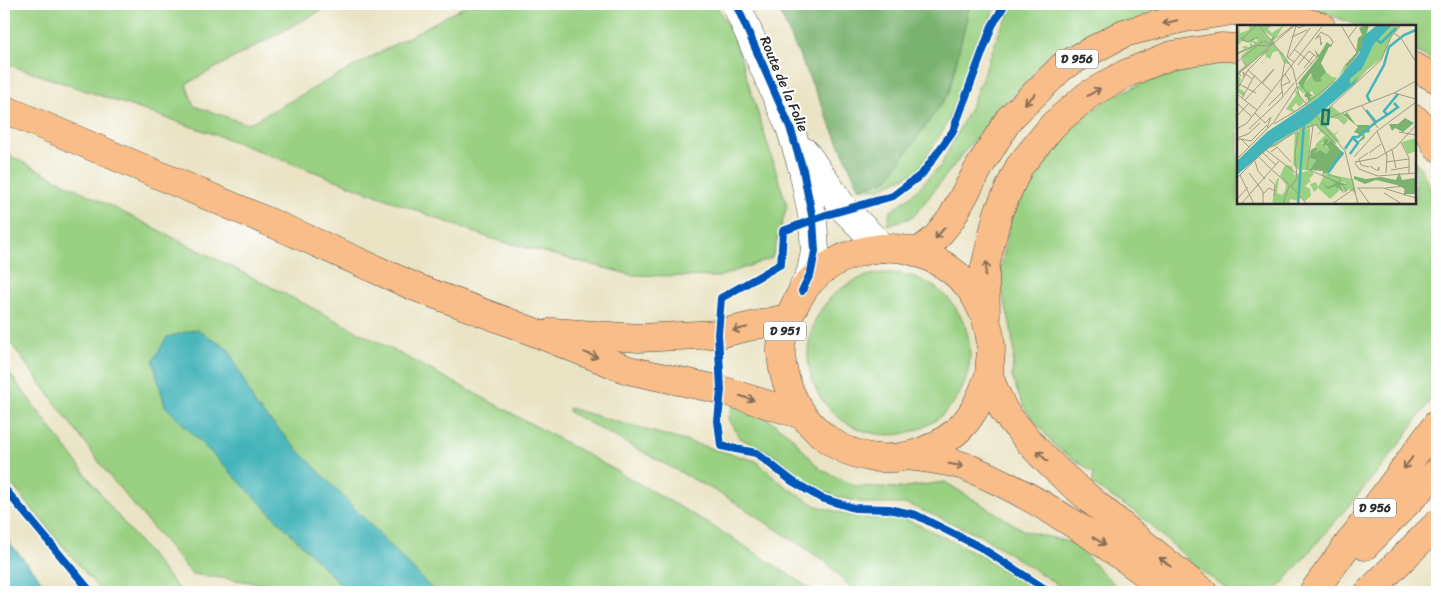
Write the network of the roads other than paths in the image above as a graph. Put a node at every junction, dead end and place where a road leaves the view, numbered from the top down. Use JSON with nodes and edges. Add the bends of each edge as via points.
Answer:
{"nodes":[{"id":1,"x":736,"y":4,"type":"edge"},
{"id":2,"x":1317,"y":25,"type":"edge"},
{"id":3,"x":1237,"y":48,"type":"edge"},
{"id":4,"x":1416,"y":68,"type":"edge"},
{"id":5,"x":1437,"y":79,"type":"edge"},
{"id":6,"x":4,"y":109,"type":"edge"},
{"id":7,"x":1416,"y":120,"type":"edge"},
{"id":8,"x":790,"y":128,"type":"junction"},
{"id":9,"x":1437,"y":147,"type":"edge"},
{"id":10,"x":883,"y":248,"type":"junction"},
{"id":11,"x":918,"y":252,"type":"junction"},
{"id":12,"x":802,"y":291,"type":"junction"},
{"id":13,"x":787,"y":318,"type":"junction"},
{"id":14,"x":986,"y":318,"type":"junction"},
{"id":15,"x":529,"y":330,"type":"junction"},
{"id":16,"x":989,"y":375,"type":"junction"},
{"id":17,"x":802,"y":416,"type":"junction"},
{"id":18,"x":1437,"y":424,"type":"edge"},
{"id":19,"x":908,"y":456,"type":"junction"},
{"id":20,"x":1437,"y":472,"type":"edge"},
{"id":21,"x":1437,"y":524,"type":"edge"},
{"id":22,"x":1437,"y":539,"type":"edge"},
{"id":23,"x":1388,"y":573,"type":"junction"},
{"id":24,"x":1170,"y":592,"type":"edge"},
{"id":25,"x":1203,"y":592,"type":"edge"},
{"id":26,"x":1312,"y":592,"type":"edge"},
{"id":27,"x":1319,"y":592,"type":"edge"},
{"id":28,"x":1369,"y":592,"type":"edge"}],
"edges":[{"from":1,"to":8,"type":"street","name":"Route de la Folie"},
{"from":2,"to":11,"type":"main road","number":"D 956","one_way":true,"via":[[1233,11],[1185,18],[1124,33],[1063,66],[1010,119],[950,219]]},
{"from":14,"to":3,"type":"main road","number":"D 956","one_way":true,"via":[[985,267],[998,213],[1019,168],[1053,125],[1088,95],[1125,74],[1172,55],[1221,47]]},
{"from":4,"to":5,"type":"main road"},
{"from":6,"to":15,"type":"main road","number":"D 951","via":[[415,287]]},
{"from":7,"to":9,"type":"main road"},
{"from":8,"to":10,"type":"street","name":"Route de la Folie","via":[[845,210]]},
{"from":8,"to":12,"type":"street","name":"Route de la Folie","via":[[803,170],[816,251]]},
{"from":10,"to":11,"type":"main road","number":"D 951"},
{"from":10,"to":12,"type":"main road","number":"D 951","via":[[850,254],[823,269]]},
{"from":11,"to":14,"type":"main road","number":"D 951","via":[[946,266],[970,289]]},
{"from":12,"to":13,"type":"main road","number":"D 951"},
{"from":13,"to":15,"type":"main road","number":"D 951","one_way":true,"via":[[718,334],[649,338]]},
{"from":13,"to":17,"type":"main road","number":"D 951","via":[[781,352],[787,385]]},
{"from":14,"to":16,"type":"main road","number":"D 951","via":[[991,346]]},
{"from":15,"to":17,"type":"main road","number":"D 951","one_way":true,"via":[[628,370],[721,390]]},
{"from":16,"to":19,"type":"main road","number":"D 951","via":[[979,404],[961,428],[936,446]]},
{"from":25,"to":16,"type":"main road","number":"D 951","one_way":true,"via":[[1065,479],[1037,451],[1004,411]]},
{"from":17,"to":19,"type":"main road","number":"D 951","via":[[823,437],[849,452],[878,458]]},
{"from":18,"to":26,"type":"main road","number":"D 956","one_way":true},
{"from":19,"to":24,"type":"main road","number":"D 951","one_way":true,"via":[[967,467],[1031,498],[1125,558]]},
{"from":20,"to":27,"type":"main road","number":"D 956"},
{"from":21,"to":23,"type":"main road"},
{"from":22,"to":23,"type":"main road"},
{"from":23,"to":28,"type":"main road"}]}
